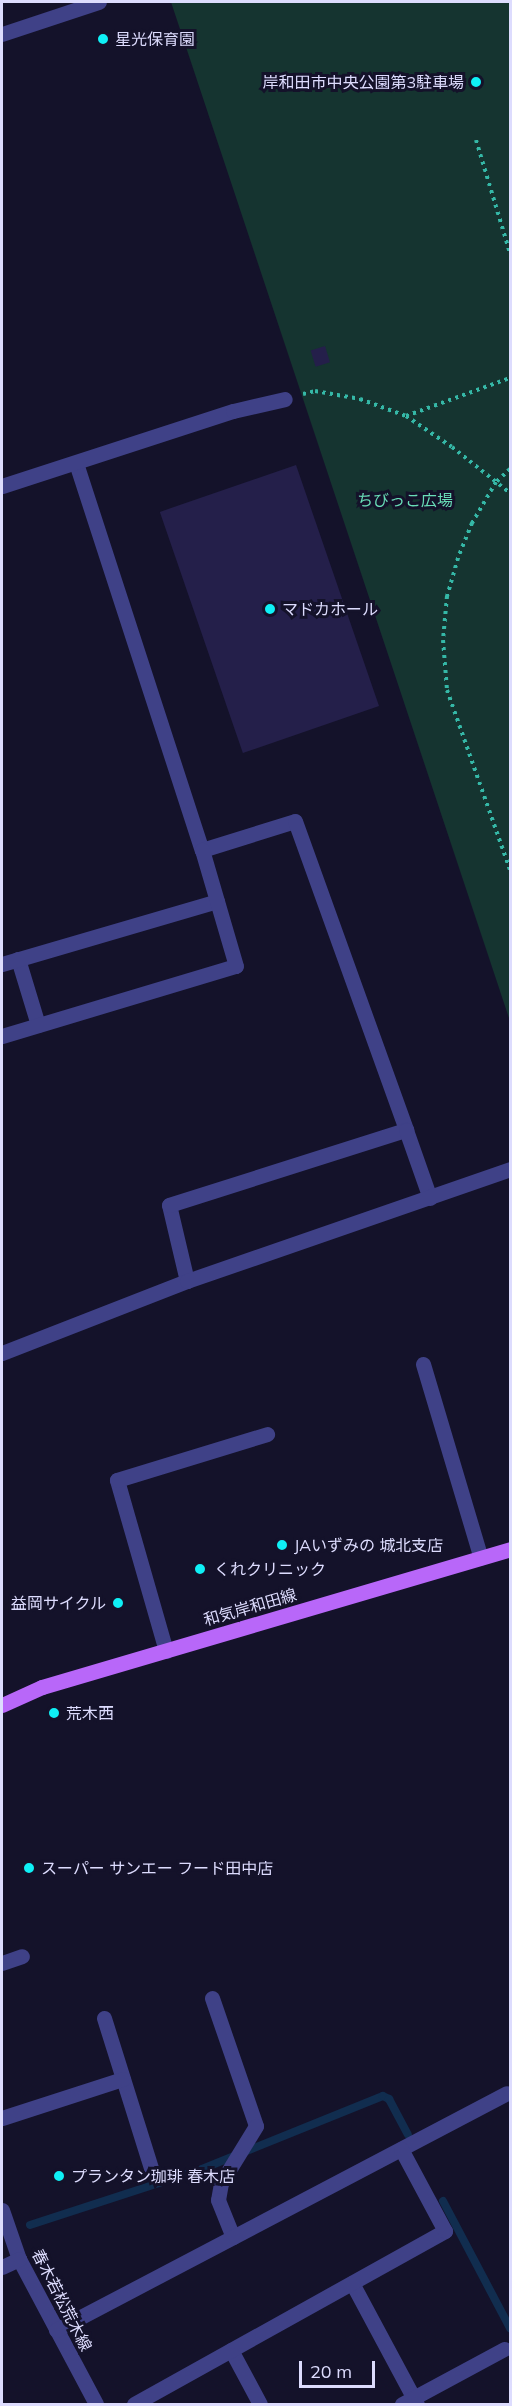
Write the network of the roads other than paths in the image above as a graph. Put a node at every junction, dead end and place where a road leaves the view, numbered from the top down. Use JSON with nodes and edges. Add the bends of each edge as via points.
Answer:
{"nodes":[{"id":1,"x":99,"y":2,"type":"edge"},
{"id":2,"x":2,"y":34,"type":"edge"},
{"id":3,"x":285,"y":399,"type":"road end"},
{"id":4,"x":76,"y":464,"type":"junction"},
{"id":5,"x":2,"y":486,"type":"edge"},
{"id":6,"x":202,"y":850,"type":"junction"},
{"id":7,"x":217,"y":901,"type":"junction"},
{"id":8,"x":18,"y":959,"type":"junction"},
{"id":9,"x":2,"y":964,"type":"edge"},
{"id":10,"x":38,"y":1025,"type":"junction"},
{"id":11,"x":2,"y":1036,"type":"edge"},
{"id":12,"x":406,"y":1130,"type":"junction"},
{"id":13,"x":510,"y":1169,"type":"edge"},
{"id":14,"x":430,"y":1198,"type":"junction"},
{"id":15,"x":187,"y":1281,"type":"junction"},
{"id":16,"x":2,"y":1353,"type":"edge"},
{"id":17,"x":423,"y":1364,"type":"dead end"},
{"id":18,"x":267,"y":1434,"type":"dead end"},
{"id":19,"x":510,"y":1549,"type":"edge"},
{"id":20,"x":481,"y":1558,"type":"junction"},
{"id":21,"x":166,"y":1650,"type":"junction"},
{"id":22,"x":2,"y":1705,"type":"edge"},
{"id":23,"x":22,"y":1956,"type":"dead end"},
{"id":24,"x":2,"y":1963,"type":"edge"},
{"id":25,"x":212,"y":1998,"type":"dead end"},
{"id":26,"x":104,"y":2018,"type":"dead end"},
{"id":27,"x":123,"y":2079,"type":"junction"},
{"id":28,"x":507,"y":2093,"type":"dead end"},
{"id":29,"x":2,"y":2118,"type":"edge"},
{"id":30,"x":401,"y":2149,"type":"junction"},
{"id":31,"x":151,"y":2168,"type":"dead end"},
{"id":32,"x":2,"y":2210,"type":"edge"},
{"id":33,"x":233,"y":2237,"type":"junction"},
{"id":34,"x":19,"y":2259,"type":"junction"},
{"id":35,"x":2,"y":2267,"type":"edge"},
{"id":36,"x":352,"y":2283,"type":"junction"},
{"id":37,"x":56,"y":2330,"type":"junction"},
{"id":38,"x":504,"y":2349,"type":"dead end"},
{"id":39,"x":231,"y":2350,"type":"junction"},
{"id":40,"x":411,"y":2402,"type":"edge"},
{"id":41,"x":96,"y":2404,"type":"edge"},
{"id":42,"x":134,"y":2404,"type":"edge"},
{"id":43,"x":260,"y":2404,"type":"edge"}],
"edges":[{"from":1,"to":2,"type":"street"},
{"from":3,"to":4,"type":"street","via":[[233,411]]},
{"from":4,"to":5,"type":"street"},
{"from":4,"to":6,"type":"street"},
{"from":6,"to":7,"type":"street"},
{"from":6,"to":12,"type":"street","via":[[295,821]]},
{"from":7,"to":8,"type":"street"},
{"from":7,"to":10,"type":"street","via":[[236,966]]},
{"from":8,"to":9,"type":"street"},
{"from":8,"to":10,"type":"street"},
{"from":10,"to":11,"type":"street"},
{"from":12,"to":14,"type":"street"},
{"from":12,"to":15,"type":"street","via":[[169,1204]]},
{"from":13,"to":14,"type":"street"},
{"from":14,"to":15,"type":"street"},
{"from":15,"to":16,"type":"street"},
{"from":17,"to":20,"type":"street"},
{"from":18,"to":21,"type":"street","via":[[117,1480]]},
{"from":19,"to":20,"type":"main road","name":"和気岸和田線"},
{"from":20,"to":21,"type":"main road","name":"和気岸和田線"},
{"from":21,"to":22,"type":"main road","name":"和気岸和田線","via":[[42,1688]]},
{"from":23,"to":24,"type":"street"},
{"from":25,"to":33,"type":"street","via":[[256,2126],[220,2183],[218,2200]]},
{"from":26,"to":27,"type":"street"},
{"from":27,"to":29,"type":"street"},
{"from":27,"to":31,"type":"street"},
{"from":28,"to":30,"type":"street"},
{"from":30,"to":33,"type":"street"},
{"from":30,"to":36,"type":"street","via":[[445,2231]]},
{"from":32,"to":34,"type":"street","name":"春木若松荒木線"},
{"from":33,"to":37,"type":"street"},
{"from":34,"to":35,"type":"street"},
{"from":34,"to":37,"type":"street","name":"春木若松荒木線"},
{"from":36,"to":39,"type":"street"},
{"from":36,"to":40,"type":"street"},
{"from":37,"to":41,"type":"street","name":"春木若松荒木線"},
{"from":38,"to":40,"type":"street"},
{"from":39,"to":42,"type":"street"},
{"from":39,"to":43,"type":"street"}]}
